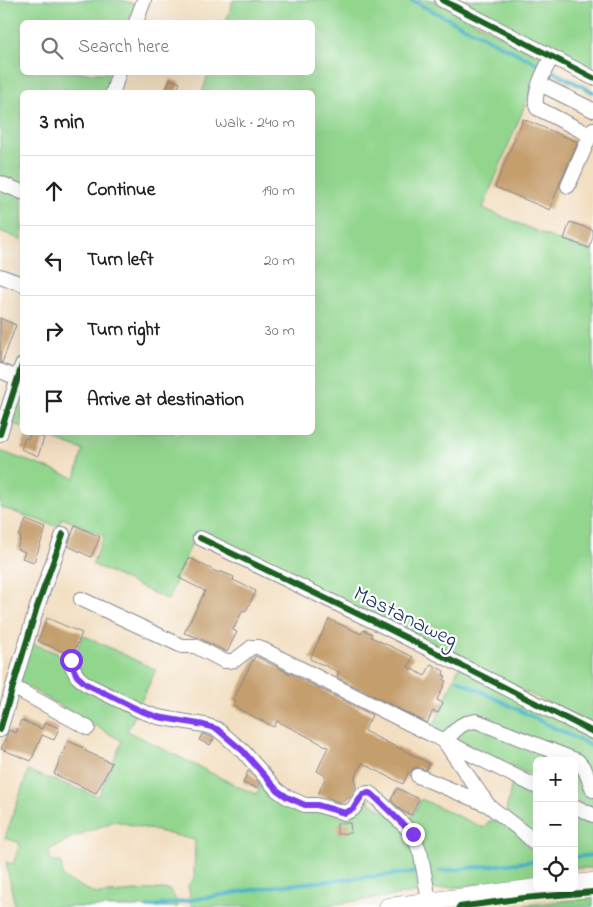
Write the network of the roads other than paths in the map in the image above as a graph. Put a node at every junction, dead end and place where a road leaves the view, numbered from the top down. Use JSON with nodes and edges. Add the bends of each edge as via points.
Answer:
{"nodes":[{"id":1,"x":144,"y":0,"type":"edge"},
{"id":2,"x":442,"y":0,"type":"edge"},
{"id":3,"x":137,"y":20,"type":"edge"},
{"id":4,"x":552,"y":56,"type":"junction"},
{"id":5,"x":119,"y":75,"type":"edge"},
{"id":6,"x":593,"y":78,"type":"edge"},
{"id":7,"x":540,"y":84,"type":"junction"},
{"id":8,"x":114,"y":90,"type":"edge"},
{"id":9,"x":593,"y":110,"type":"edge"},
{"id":10,"x":592,"y":132,"type":"edge"},
{"id":11,"x":0,"y":183,"type":"edge"},
{"id":12,"x":568,"y":186,"type":"dead end"},
{"id":13,"x":20,"y":191,"type":"edge"},
{"id":14,"x":0,"y":276,"type":"edge"},
{"id":15,"x":20,"y":283,"type":"edge"},
{"id":16,"x":0,"y":371,"type":"edge"},
{"id":17,"x":20,"y":372,"type":"edge"},
{"id":18,"x":0,"y":434,"type":"edge"},
{"id":19,"x":62,"y":534,"type":"dead end"},
{"id":20,"x":200,"y":538,"type":"dead end"},
{"id":21,"x":81,"y":599,"type":"dead end"},
{"id":22,"x":71,"y":660,"type":"dead end"},
{"id":23,"x":13,"y":687,"type":"junction"},
{"id":24,"x":1,"y":720,"type":"edge"},
{"id":25,"x":88,"y":728,"type":"dead end"},
{"id":26,"x":593,"y":732,"type":"edge"},
{"id":27,"x":444,"y":741,"type":"junction"},
{"id":28,"x":418,"y":776,"type":"dead end"},
{"id":29,"x":533,"y":785,"type":"edge"},
{"id":30,"x":593,"y":790,"type":"edge"},
{"id":31,"x":488,"y":805,"type":"junction"},
{"id":32,"x":578,"y":808,"type":"edge"},
{"id":33,"x":593,"y":815,"type":"edge"},
{"id":34,"x":533,"y":841,"type":"edge"},
{"id":35,"x":593,"y":882,"type":"edge"},
{"id":36,"x":578,"y":884,"type":"edge"},
{"id":37,"x":533,"y":888,"type":"edge"},
{"id":38,"x":429,"y":901,"type":"junction"},
{"id":39,"x":388,"y":907,"type":"edge"}],
"edges":[{"from":1,"to":3,"type":"street"},
{"from":2,"to":4,"type":"street"},
{"from":4,"to":6,"type":"street"},
{"from":4,"to":7,"type":"street"},
{"from":5,"to":8,"type":"street"},
{"from":7,"to":9,"type":"street"},
{"from":7,"to":10,"type":"street","via":[[534,102],[537,108]]},
{"from":10,"to":12,"type":"street"},
{"from":11,"to":13,"type":"street"},
{"from":14,"to":15,"type":"street"},
{"from":16,"to":17,"type":"street"},
{"from":17,"to":18,"type":"street"},
{"from":19,"to":23,"type":"street"},
{"from":20,"to":26,"type":"street","name":"Mastanaweg"},
{"from":21,"to":27,"type":"street","via":[[182,646],[194,646],[224,661],[234,660],[258,646]]},
{"from":22,"to":38,"type":"street","via":[[77,676],[86,684],[141,711],[217,729],[243,751],[277,790],[299,803],[345,813],[353,809],[363,794],[373,795],[413,834],[422,855]]},
{"from":23,"to":24,"type":"street"},
{"from":23,"to":25,"type":"street"},
{"from":27,"to":29,"type":"street"},
{"from":27,"to":30,"type":"street","via":[[460,726],[476,722],[578,761]]},
{"from":27,"to":31,"type":"street"},
{"from":28,"to":31,"type":"street"},
{"from":31,"to":34,"type":"street"},
{"from":32,"to":33,"type":"street"},
{"from":35,"to":36,"type":"main road"},
{"from":37,"to":38,"type":"main road"},
{"from":38,"to":39,"type":"main road"}]}
